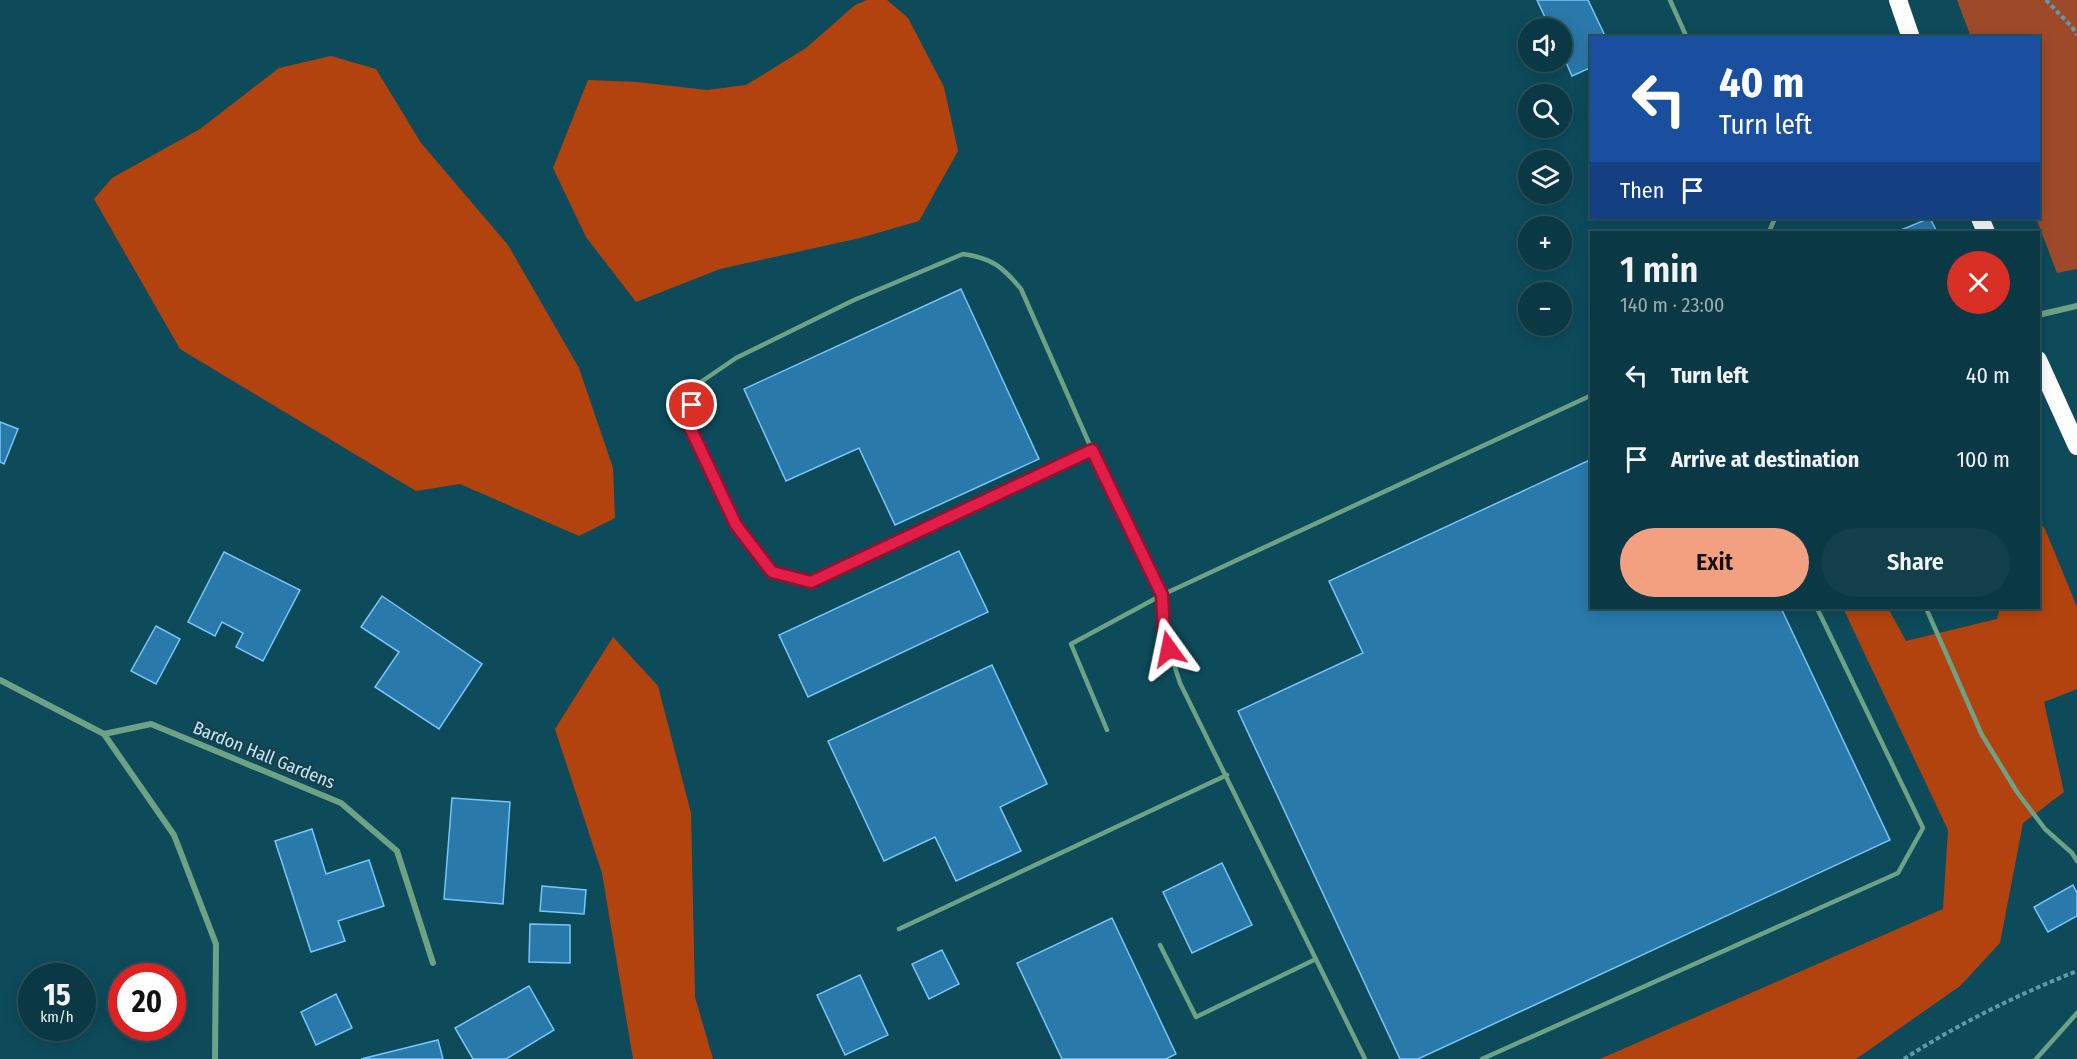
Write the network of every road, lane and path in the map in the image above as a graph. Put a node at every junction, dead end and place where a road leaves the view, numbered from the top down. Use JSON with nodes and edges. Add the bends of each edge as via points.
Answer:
{"nodes":[{"id":1,"x":1670,"y":0,"type":"edge"},
{"id":2,"x":1898,"y":0,"type":"edge"},
{"id":3,"x":2046,"y":0,"type":"edge"},
{"id":4,"x":2077,"y":35,"type":"edge"},
{"id":5,"x":1686,"y":36,"type":"edge"},
{"id":6,"x":1910,"y":36,"type":"edge"},
{"id":7,"x":1770,"y":219,"type":"edge"},
{"id":8,"x":1774,"y":219,"type":"edge"},
{"id":9,"x":1772,"y":224,"type":"junction"},
{"id":10,"x":1769,"y":231,"type":"edge"},
{"id":11,"x":2077,"y":306,"type":"edge"},
{"id":12,"x":2040,"y":315,"type":"edge"},
{"id":13,"x":2040,"y":364,"type":"edge"},
{"id":14,"x":1590,"y":396,"type":"edge"},
{"id":15,"x":2077,"y":446,"type":"edge"},
{"id":16,"x":1092,"y":450,"type":"junction"},
{"id":17,"x":1162,"y":595,"type":"junction"},
{"id":18,"x":1817,"y":609,"type":"edge"},
{"id":19,"x":1926,"y":609,"type":"edge"},
{"id":20,"x":0,"y":680,"type":"edge"},
{"id":21,"x":1107,"y":730,"type":"dead end"},
{"id":22,"x":104,"y":734,"type":"junction"},
{"id":23,"x":1227,"y":775,"type":"junction"},
{"id":24,"x":2077,"y":861,"type":"edge"},
{"id":25,"x":899,"y":929,"type":"dead end"},
{"id":26,"x":1160,"y":945,"type":"dead end"},
{"id":27,"x":1317,"y":959,"type":"junction"},
{"id":28,"x":433,"y":963,"type":"dead end"},
{"id":29,"x":2077,"y":971,"type":"edge"},
{"id":30,"x":2077,"y":1013,"type":"edge"},
{"id":31,"x":214,"y":1059,"type":"edge"},
{"id":32,"x":1365,"y":1059,"type":"edge"},
{"id":33,"x":1482,"y":1059,"type":"edge"},
{"id":34,"x":1904,"y":1059,"type":"edge"},
{"id":35,"x":2036,"y":1059,"type":"edge"}],
"edges":[{"from":1,"to":5,"type":"lane"},
{"from":2,"to":6,"type":"highway"},
{"from":3,"to":4,"type":"path"},
{"from":7,"to":9,"type":"lane"},
{"from":8,"to":9,"type":"lane"},
{"from":9,"to":10,"type":"lane"},
{"from":11,"to":12,"type":"street"},
{"from":13,"to":15,"type":"highway"},
{"from":14,"to":17,"type":"lane"},
{"from":16,"to":16,"type":"lane","via":[[1021,289],[997,264],[963,254],[854,300],[735,358],[695,386],[688,423],[736,525],[772,572],[811,582]]},
{"from":16,"to":17,"type":"lane"},
{"from":17,"to":21,"type":"lane","via":[[1071,644]]},
{"from":17,"to":23,"type":"lane","via":[[1164,633],[1180,683]]},
{"from":18,"to":33,"type":"lane","via":[[1923,828],[1898,873]]},
{"from":19,"to":24,"type":"lane","via":[[1982,735],[2017,792],[2045,829]]},
{"from":20,"to":22,"type":"street"},
{"from":22,"to":28,"type":"street","name":"Bardon Hall Gardens","via":[[151,724],[340,803],[397,851]]},
{"from":22,"to":31,"type":"street","via":[[174,835],[216,945]]},
{"from":23,"to":25,"type":"lane"},
{"from":23,"to":27,"type":"lane"},
{"from":26,"to":27,"type":"lane","via":[[1196,1017]]},
{"from":27,"to":32,"type":"lane"},
{"from":29,"to":34,"type":"path","via":[[2024,992],[1944,1033]]},
{"from":30,"to":35,"type":"lane"}]}
